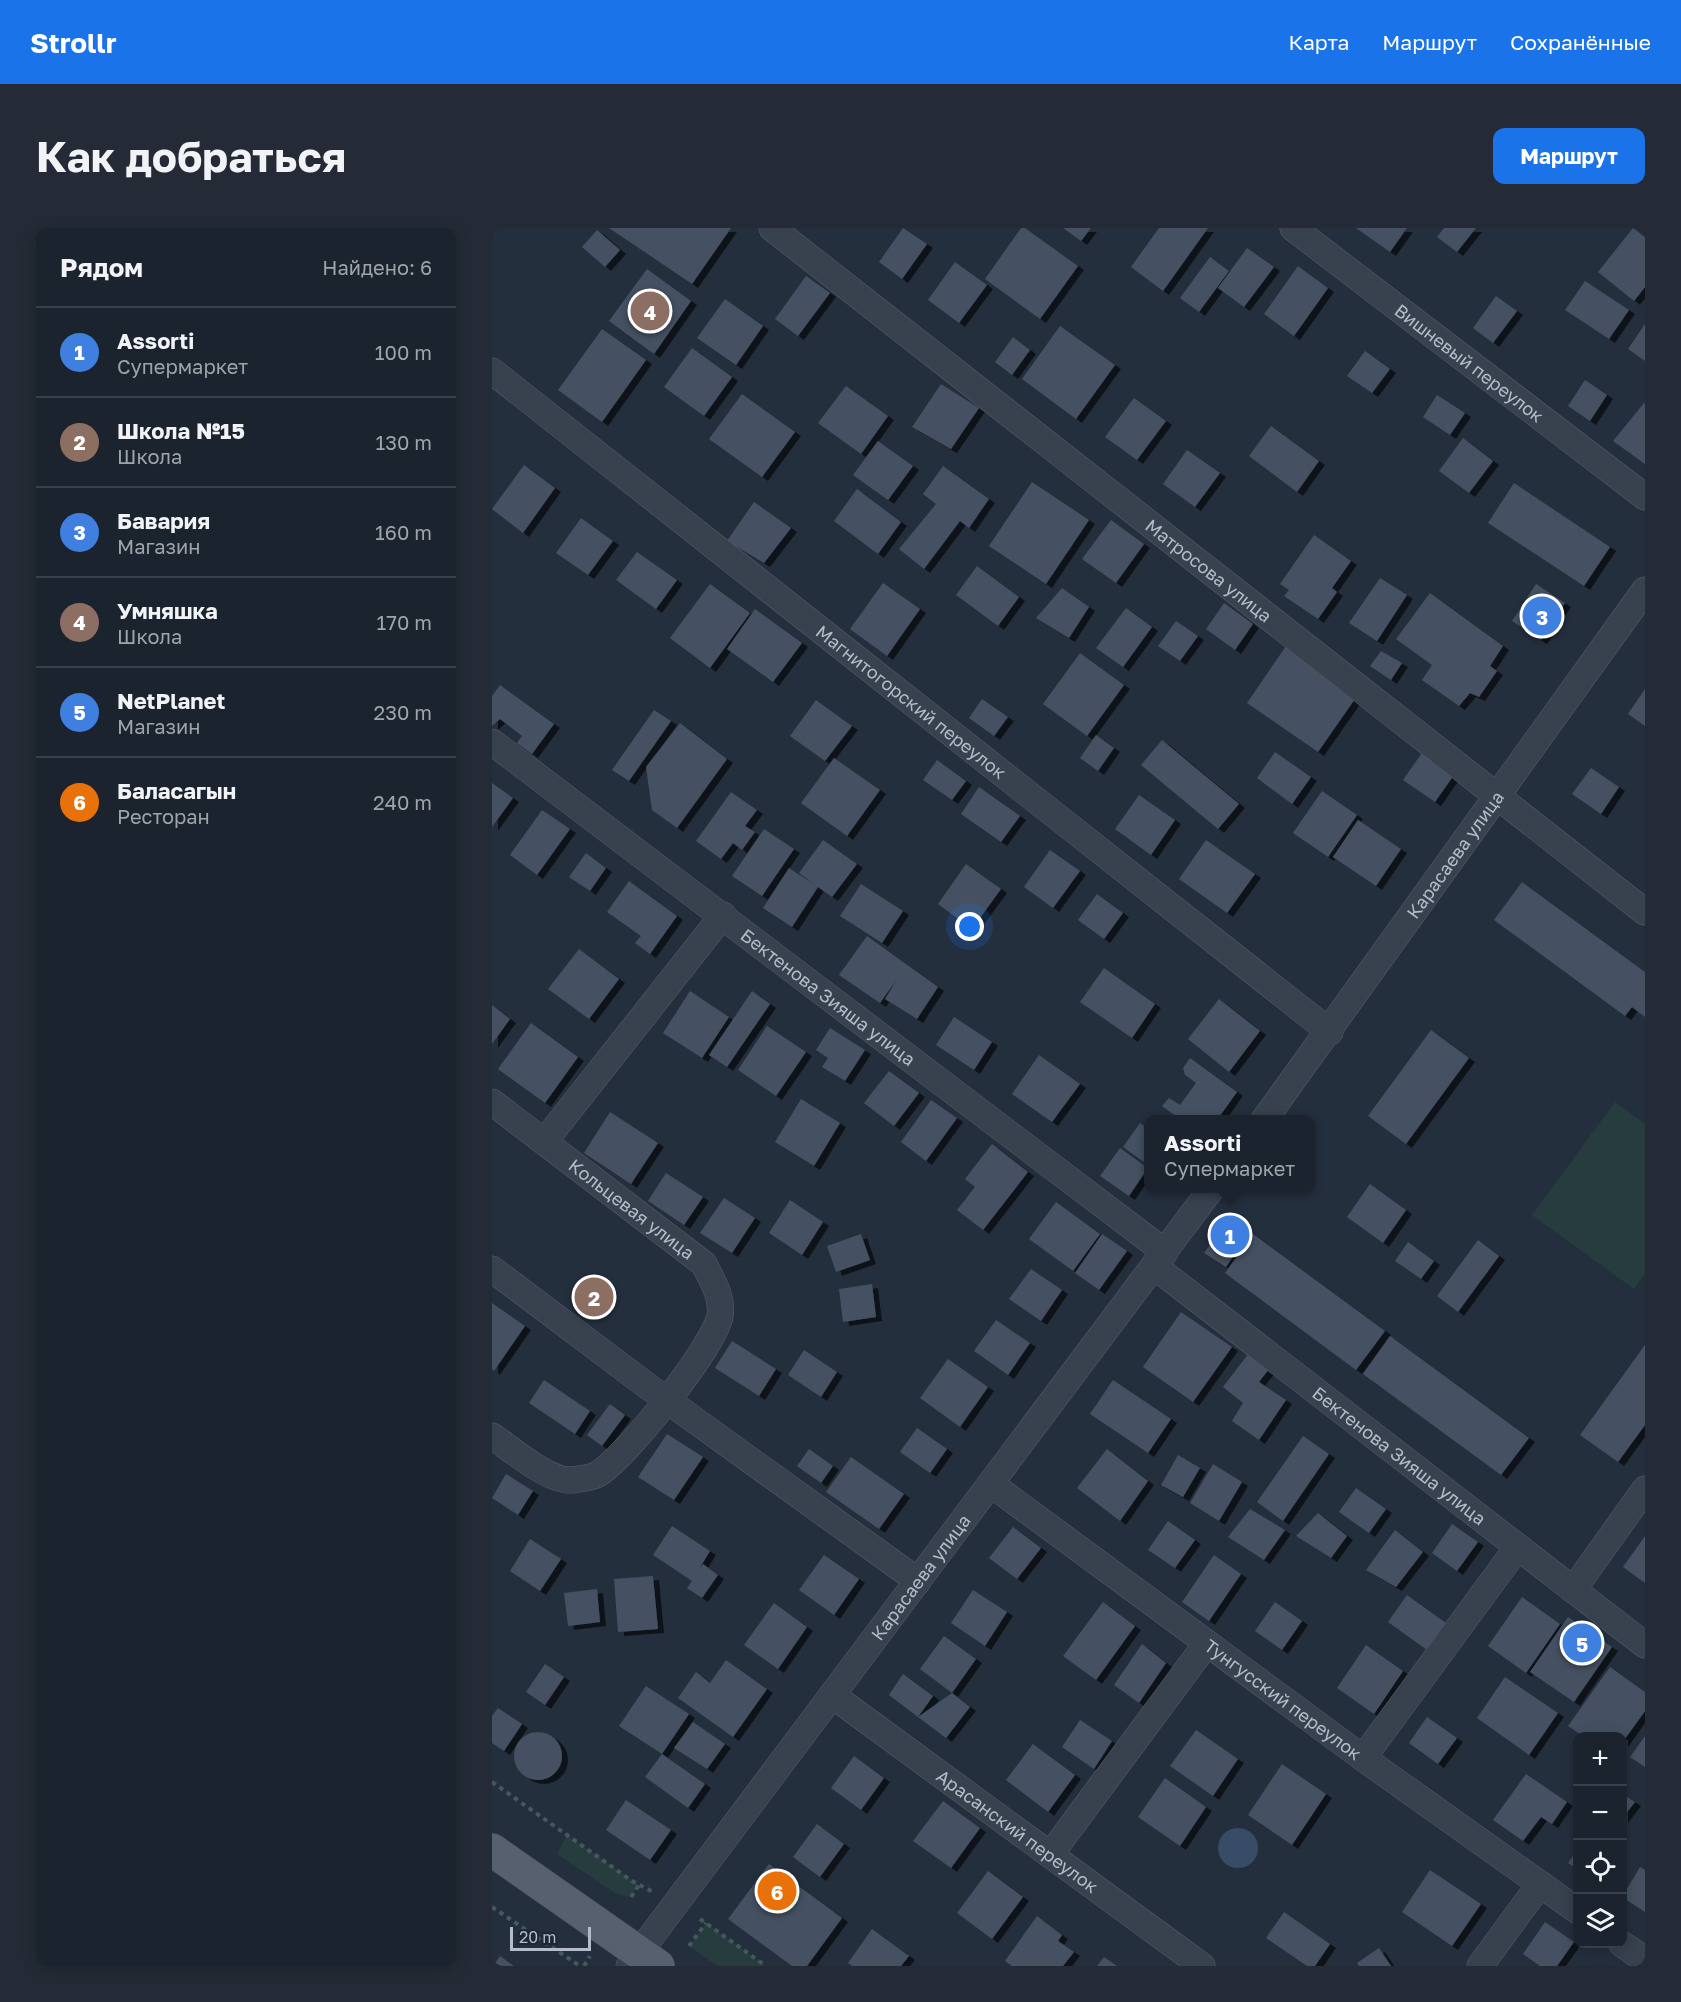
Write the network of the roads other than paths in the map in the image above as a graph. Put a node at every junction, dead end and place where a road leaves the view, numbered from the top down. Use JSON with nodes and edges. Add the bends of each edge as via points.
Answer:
{"nodes":[{"id":1,"x":772,"y":228,"type":"edge"},
{"id":2,"x":1293,"y":228,"type":"edge"},
{"id":3,"x":492,"y":371,"type":"edge"},
{"id":4,"x":1645,"y":497,"type":"edge"},
{"id":5,"x":1645,"y":590,"type":"edge"},
{"id":6,"x":492,"y":742,"type":"edge"},
{"id":7,"x":1495,"y":797,"type":"junction"},
{"id":8,"x":1645,"y":912,"type":"edge"},
{"id":9,"x":723,"y":915,"type":"junction"},
{"id":10,"x":1330,"y":1032,"type":"junction"},
{"id":11,"x":492,"y":1102,"type":"edge"},
{"id":12,"x":1267,"y":1115,"type":"edge"},
{"id":13,"x":544,"y":1142,"type":"junction"},
{"id":14,"x":1208,"y":1193,"type":"edge"},
{"id":15,"x":1160,"y":1259,"type":"junction"},
{"id":16,"x":492,"y":1269,"type":"edge"},
{"id":17,"x":667,"y":1400,"type":"junction"},
{"id":18,"x":492,"y":1436,"type":"edge"},
{"id":19,"x":991,"y":1484,"type":"junction"},
{"id":20,"x":1645,"y":1489,"type":"edge"},
{"id":21,"x":1517,"y":1548,"type":"junction"},
{"id":22,"x":918,"y":1581,"type":"junction"},
{"id":23,"x":1573,"y":1590,"type":"junction"},
{"id":24,"x":1207,"y":1643,"type":"junction"},
{"id":25,"x":1645,"y":1645,"type":"edge"},
{"id":26,"x":832,"y":1695,"type":"junction"},
{"id":27,"x":1363,"y":1758,"type":"junction"},
{"id":28,"x":492,"y":1850,"type":"edge"},
{"id":29,"x":1050,"y":1855,"type":"junction"},
{"id":30,"x":1540,"y":1884,"type":"junction"},
{"id":31,"x":1573,"y":1907,"type":"edge"},
{"id":32,"x":1627,"y":1947,"type":"edge"},
{"id":33,"x":1645,"y":1960,"type":"edge"},
{"id":34,"x":642,"y":1962,"type":"edge"},
{"id":35,"x":1202,"y":1966,"type":"edge"},
{"id":36,"x":1480,"y":1966,"type":"edge"}],
"edges":[{"from":1,"to":7,"type":"street","name":"Матросова улица"},
{"from":2,"to":4,"type":"street","name":"Вишневый переулок"},
{"from":3,"to":10,"type":"street","name":"Магнитогорский переулок"},
{"from":5,"to":7,"type":"street","name":"Карасаева улица"},
{"from":6,"to":9,"type":"street","name":"Бектенова Зияша улица"},
{"from":7,"to":8,"type":"street","name":"Матросова улица"},
{"from":7,"to":10,"type":"street","name":"Карасаева улица"},
{"from":9,"to":13,"type":"street"},
{"from":9,"to":15,"type":"street","name":"Бектенова Зияша улица"},
{"from":10,"to":12,"type":"street","name":"Карасаева улица"},
{"from":11,"to":13,"type":"street","name":"Кольцевая улица"},
{"from":13,"to":17,"type":"street","name":"Кольцевая улица","via":[[704,1264],[720,1297],[720,1317]]},
{"from":14,"to":15,"type":"street","name":"Карасаева улица"},
{"from":15,"to":19,"type":"street","name":"Карасаева улица"},
{"from":15,"to":21,"type":"street","name":"Бектенова Зияша улица"},
{"from":16,"to":17,"type":"street"},
{"from":17,"to":18,"type":"street","name":"Кольцевая улица","via":[[625,1453],[596,1475],[569,1480],[538,1468]]},
{"from":17,"to":22,"type":"street"},
{"from":19,"to":22,"type":"street","name":"Карасаева улица"},
{"from":19,"to":24,"type":"street","name":"Тунгусский переулок"},
{"from":20,"to":23,"type":"street"},
{"from":21,"to":23,"type":"street","name":"Бектенова Зияша улица"},
{"from":21,"to":27,"type":"street"},
{"from":22,"to":26,"type":"street","name":"Карасаева улица"},
{"from":23,"to":25,"type":"street","name":"Бектенова Зияша улица"},
{"from":24,"to":27,"type":"street","name":"Тунгусский переулок"},
{"from":24,"to":29,"type":"street"},
{"from":26,"to":29,"type":"street","name":"Арасанский переулок"},
{"from":26,"to":34,"type":"street","name":"Карасаева улица"},
{"from":27,"to":30,"type":"street","name":"Тунгусский переулок"},
{"from":28,"to":34,"type":"main road"},
{"from":29,"to":35,"type":"street","name":"Арасанский переулок"},
{"from":30,"to":31,"type":"street","name":"Тунгусский переулок"},
{"from":30,"to":36,"type":"street"},
{"from":32,"to":33,"type":"street"}]}
